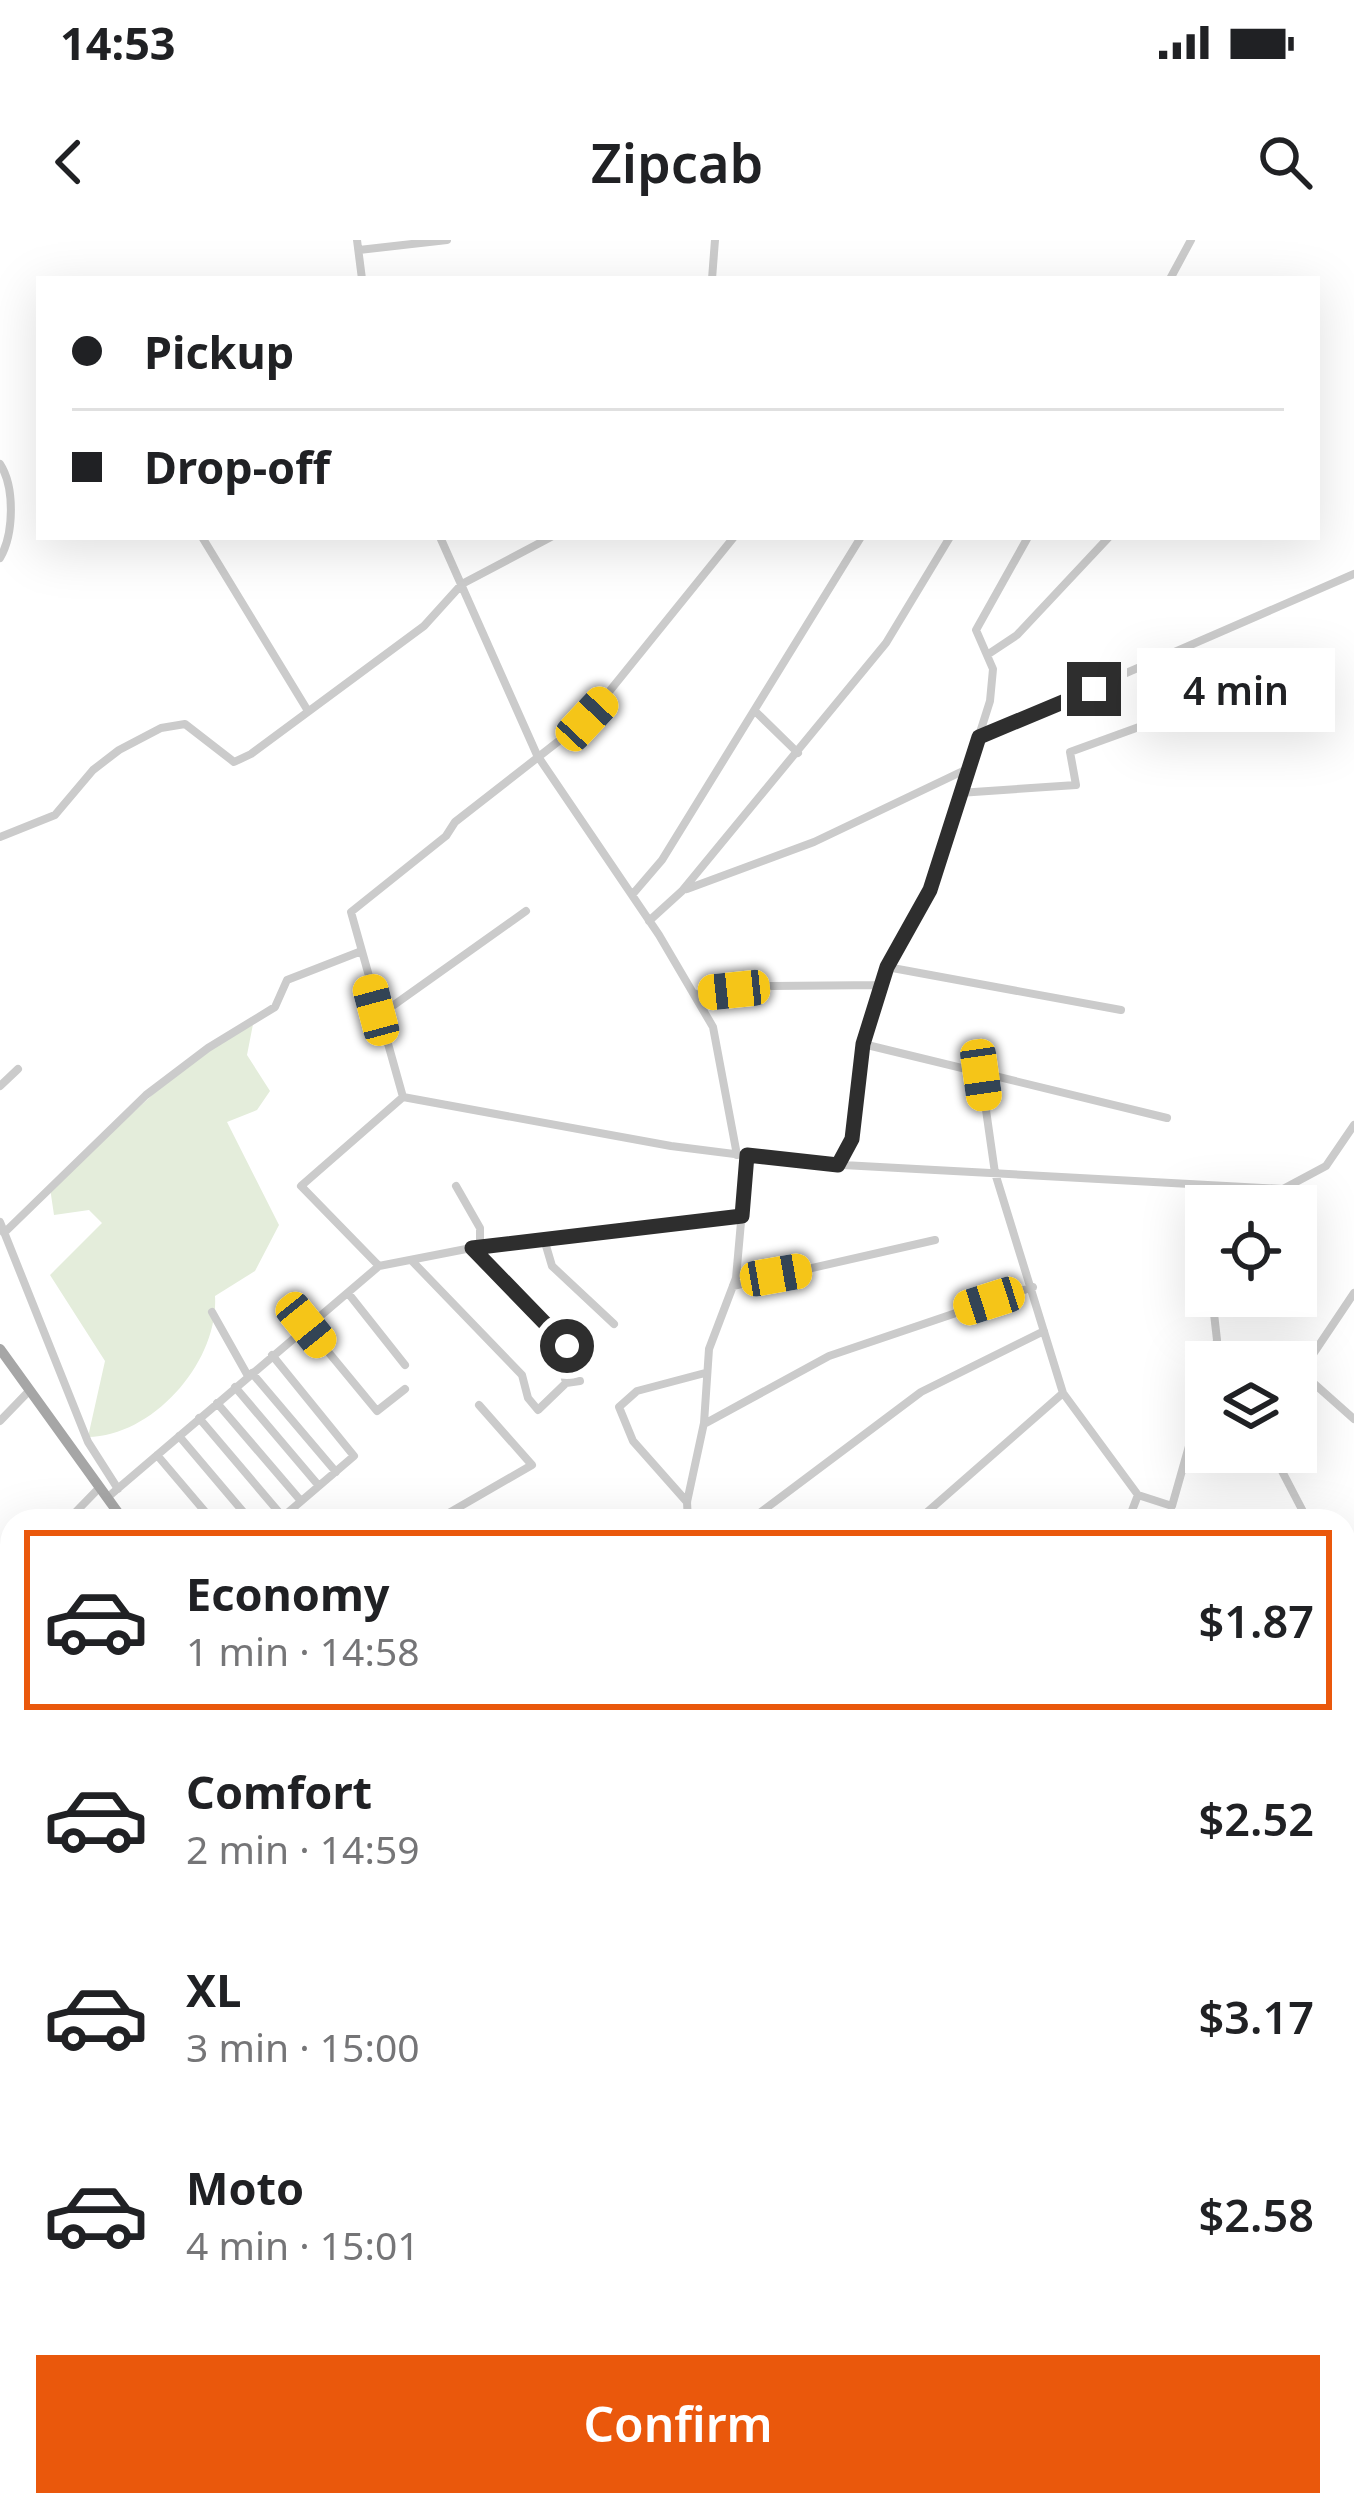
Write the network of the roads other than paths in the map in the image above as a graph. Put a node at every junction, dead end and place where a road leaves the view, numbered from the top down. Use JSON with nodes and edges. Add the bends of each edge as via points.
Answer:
{"nodes":[{"id":1,"x":447,"y":240,"type":"edge"},
{"id":2,"x":716,"y":240,"type":"edge"},
{"id":3,"x":1191,"y":240,"type":"edge"},
{"id":4,"x":358,"y":245,"type":"edge"},
{"id":5,"x":362,"y":276,"type":"edge"},
{"id":6,"x":712,"y":276,"type":"edge"},
{"id":7,"x":1172,"y":276,"type":"edge"},
{"id":8,"x":0,"y":464,"type":"edge"},
{"id":9,"x":204,"y":540,"type":"edge"},
{"id":10,"x":441,"y":540,"type":"edge"},
{"id":11,"x":545,"y":540,"type":"edge"},
{"id":12,"x":732,"y":540,"type":"edge"},
{"id":13,"x":859,"y":540,"type":"edge"},
{"id":14,"x":948,"y":540,"type":"edge"},
{"id":15,"x":1026,"y":540,"type":"edge"},
{"id":16,"x":1106,"y":540,"type":"edge"},
{"id":17,"x":0,"y":557,"type":"edge"},
{"id":18,"x":1354,"y":574,"type":"edge"},
{"id":19,"x":462,"y":584,"type":"junction"},
{"id":20,"x":987,"y":655,"type":"junction"},
{"id":21,"x":1277,"y":677,"type":"dead end"},
{"id":22,"x":308,"y":711,"type":"junction"},
{"id":23,"x":756,"y":712,"type":"junction"},
{"id":24,"x":979,"y":737,"type":"junction"},
{"id":25,"x":798,"y":753,"type":"junction"},
{"id":26,"x":537,"y":755,"type":"junction"},
{"id":27,"x":966,"y":769,"type":"junction"},
{"id":28,"x":959,"y":794,"type":"junction"},
{"id":29,"x":0,"y":837,"type":"edge"},
{"id":30,"x":682,"y":891,"type":"junction"},
{"id":31,"x":632,"y":895,"type":"junction"},
{"id":32,"x":526,"y":911,"type":"dead end"},
{"id":33,"x":649,"y":921,"type":"junction"},
{"id":34,"x":360,"y":952,"type":"junction"},
{"id":35,"x":887,"y":967,"type":"junction"},
{"id":36,"x":883,"y":985,"type":"junction"},
{"id":37,"x":696,"y":994,"type":"junction"},
{"id":38,"x":1120,"y":1010,"type":"dead end"},
{"id":39,"x":377,"y":1017,"type":"junction"},
{"id":40,"x":863,"y":1044,"type":"junction"},
{"id":41,"x":18,"y":1069,"type":"dead end"},
{"id":42,"x":981,"y":1075,"type":"junction"},
{"id":43,"x":0,"y":1086,"type":"edge"},
{"id":44,"x":403,"y":1097,"type":"junction"},
{"id":45,"x":1167,"y":1118,"type":"dead end"},
{"id":46,"x":1354,"y":1125,"type":"edge"},
{"id":47,"x":742,"y":1155,"type":"junction"},
{"id":48,"x":838,"y":1165,"type":"junction"},
{"id":49,"x":995,"y":1173,"type":"junction"},
{"id":50,"x":1198,"y":1185,"type":"edge"},
{"id":51,"x":1292,"y":1185,"type":"edge"},
{"id":52,"x":456,"y":1186,"type":"dead end"},
{"id":53,"x":742,"y":1216,"type":"junction"},
{"id":54,"x":0,"y":1222,"type":"edge"},
{"id":55,"x":4,"y":1233,"type":"junction"},
{"id":56,"x":544,"y":1239,"type":"junction"},
{"id":57,"x":935,"y":1240,"type":"dead end"},
{"id":58,"x":476,"y":1247,"type":"junction"},
{"id":59,"x":413,"y":1262,"type":"junction"},
{"id":60,"x":379,"y":1266,"type":"junction"},
{"id":61,"x":733,"y":1286,"type":"junction"},
{"id":62,"x":1034,"y":1287,"type":"junction"},
{"id":63,"x":348,"y":1293,"type":"junction"},
{"id":64,"x":1354,"y":1293,"type":"edge"},
{"id":65,"x":212,"y":1312,"type":"dead end"},
{"id":66,"x":614,"y":1324,"type":"dead end"},
{"id":67,"x":306,"y":1325,"type":"junction"},
{"id":68,"x":1045,"y":1331,"type":"junction"},
{"id":69,"x":0,"y":1349,"type":"edge"},
{"id":70,"x":1317,"y":1349,"type":"edge"},
{"id":71,"x":272,"y":1355,"type":"junction"},
{"id":72,"x":405,"y":1365,"type":"dead end"},
{"id":73,"x":705,"y":1372,"type":"junction"},
{"id":74,"x":250,"y":1374,"type":"junction"},
{"id":75,"x":580,"y":1381,"type":"dead end"},
{"id":76,"x":566,"y":1383,"type":"junction"},
{"id":77,"x":235,"y":1387,"type":"junction"},
{"id":78,"x":405,"y":1389,"type":"dead end"},
{"id":79,"x":1317,"y":1390,"type":"edge"},
{"id":80,"x":29,"y":1391,"type":"junction"},
{"id":81,"x":1063,"y":1393,"type":"junction"},
{"id":82,"x":217,"y":1403,"type":"junction"},
{"id":83,"x":479,"y":1405,"type":"dead end"},
{"id":84,"x":200,"y":1418,"type":"junction"},
{"id":85,"x":1354,"y":1419,"type":"edge"},
{"id":86,"x":0,"y":1421,"type":"edge"},
{"id":87,"x":704,"y":1423,"type":"junction"},
{"id":88,"x":179,"y":1436,"type":"junction"},
{"id":89,"x":157,"y":1455,"type":"junction"},
{"id":90,"x":1185,"y":1460,"type":"edge"},
{"id":91,"x":336,"y":1472,"type":"junction"},
{"id":92,"x":1283,"y":1473,"type":"edge"},
{"id":93,"x":319,"y":1486,"type":"junction"},
{"id":94,"x":109,"y":1491,"type":"junction"},
{"id":95,"x":1138,"y":1495,"type":"junction"},
{"id":96,"x":301,"y":1502,"type":"junction"},
{"id":97,"x":687,"y":1502,"type":"junction"},
{"id":98,"x":84,"y":1509,"type":"edge"},
{"id":99,"x":118,"y":1509,"type":"edge"},
{"id":100,"x":203,"y":1509,"type":"edge"},
{"id":101,"x":241,"y":1509,"type":"edge"},
{"id":102,"x":272,"y":1509,"type":"edge"},
{"id":103,"x":292,"y":1509,"type":"edge"},
{"id":104,"x":456,"y":1509,"type":"edge"},
{"id":105,"x":687,"y":1509,"type":"edge"},
{"id":106,"x":765,"y":1509,"type":"edge"},
{"id":107,"x":931,"y":1509,"type":"edge"},
{"id":108,"x":1133,"y":1509,"type":"edge"},
{"id":109,"x":1302,"y":1509,"type":"edge"}],
"edges":[{"from":1,"to":4,"type":"street"},
{"from":2,"to":6,"type":"street"},
{"from":3,"to":7,"type":"street"},
{"from":4,"to":5,"type":"street"},
{"from":8,"to":17,"type":"street","via":[[11,530]]},
{"from":9,"to":22,"type":"street"},
{"from":10,"to":19,"type":"street"},
{"from":11,"to":19,"type":"street"},
{"from":12,"to":26,"type":"street","via":[[614,690]]},
{"from":13,"to":23,"type":"street"},
{"from":14,"to":25,"type":"street","via":[[886,643]]},
{"from":15,"to":20,"type":"street","via":[[976,631]]},
{"from":16,"to":20,"type":"street","via":[[1017,635]]},
{"from":18,"to":24,"type":"street"},
{"from":19,"to":22,"type":"street","via":[[424,626]]},
{"from":19,"to":26,"type":"street"},
{"from":20,"to":24,"type":"street","via":[[993,680]]},
{"from":21,"to":28,"type":"street","via":[[1069,753],[1076,785]]},
{"from":22,"to":29,"type":"street","via":[[234,762],[184,724],[161,728],[93,770],[47,820]]},
{"from":23,"to":25,"type":"street"},
{"from":23,"to":31,"type":"street"},
{"from":24,"to":27,"type":"street"},
{"from":25,"to":30,"type":"street"},
{"from":26,"to":31,"type":"street"},
{"from":26,"to":34,"type":"street","via":[[351,913]]},
{"from":27,"to":28,"type":"street"},
{"from":27,"to":30,"type":"street","via":[[814,842]]},
{"from":28,"to":35,"type":"street","via":[[930,890]]},
{"from":30,"to":33,"type":"street"},
{"from":31,"to":33,"type":"street"},
{"from":32,"to":39,"type":"street"},
{"from":33,"to":37,"type":"street"},
{"from":34,"to":39,"type":"street"},
{"from":34,"to":55,"type":"street","via":[[287,980],[275,1007],[146,1095]]},
{"from":35,"to":36,"type":"street"},
{"from":35,"to":38,"type":"street"},
{"from":36,"to":37,"type":"street"},
{"from":36,"to":40,"type":"street"},
{"from":37,"to":47,"type":"street","via":[[713,1027]]},
{"from":39,"to":44,"type":"street"},
{"from":40,"to":42,"type":"street"},
{"from":40,"to":48,"type":"street","via":[[852,1139]]},
{"from":41,"to":43,"type":"street"},
{"from":42,"to":45,"type":"street"},
{"from":42,"to":49,"type":"street"},
{"from":44,"to":47,"type":"street"},
{"from":44,"to":60,"type":"street","via":[[301,1186]]},
{"from":46,"to":51,"type":"street","via":[[1326,1166]]},
{"from":47,"to":48,"type":"street"},
{"from":47,"to":53,"type":"street"},
{"from":48,"to":49,"type":"street"},
{"from":49,"to":50,"type":"street"},
{"from":49,"to":62,"type":"street"},
{"from":52,"to":58,"type":"street","via":[[480,1228]]},
{"from":53,"to":56,"type":"street"},
{"from":53,"to":61,"type":"street"},
{"from":54,"to":55,"type":"street"},
{"from":55,"to":94,"type":"street"},
{"from":56,"to":58,"type":"street"},
{"from":56,"to":66,"type":"street","via":[[552,1265]]},
{"from":57,"to":61,"type":"street"},
{"from":58,"to":59,"type":"street"},
{"from":58,"to":76,"type":"street","via":[[567,1346]]},
{"from":59,"to":60,"type":"street"},
{"from":59,"to":76,"type":"street","via":[[522,1375],[538,1409]]},
{"from":60,"to":63,"type":"street"},
{"from":61,"to":73,"type":"street"},
{"from":62,"to":68,"type":"street"},
{"from":62,"to":87,"type":"street","via":[[829,1356]]},
{"from":63,"to":67,"type":"street"},
{"from":63,"to":72,"type":"street"},
{"from":64,"to":70,"type":"street"},
{"from":65,"to":74,"type":"street"},
{"from":67,"to":71,"type":"street"},
{"from":67,"to":78,"type":"street","via":[[377,1411]]},
{"from":68,"to":81,"type":"street"},
{"from":68,"to":106,"type":"street","via":[[921,1392]]},
{"from":69,"to":80,"type":"main road"},
{"from":71,"to":74,"type":"street"},
{"from":71,"to":91,"type":"street","via":[[354,1454]]},
{"from":73,"to":87,"type":"street"},
{"from":73,"to":97,"type":"street","via":[[637,1391],[619,1406],[633,1441]]},
{"from":74,"to":77,"type":"street"},
{"from":74,"to":91,"type":"street"},
{"from":75,"to":76,"type":"street"},
{"from":77,"to":82,"type":"street"},
{"from":77,"to":93,"type":"street"},
{"from":79,"to":85,"type":"street"},
{"from":80,"to":86,"type":"street"},
{"from":80,"to":94,"type":"main road"},
{"from":81,"to":95,"type":"street"},
{"from":81,"to":107,"type":"street"},
{"from":82,"to":84,"type":"street"},
{"from":82,"to":96,"type":"street"},
{"from":83,"to":104,"type":"street","via":[[532,1465]]},
{"from":84,"to":88,"type":"street"},
{"from":84,"to":102,"type":"street"},
{"from":87,"to":97,"type":"street"},
{"from":88,"to":89,"type":"street"},
{"from":88,"to":101,"type":"street"},
{"from":89,"to":94,"type":"street"},
{"from":89,"to":100,"type":"street"},
{"from":90,"to":95,"type":"street","via":[[1172,1506]]},
{"from":91,"to":93,"type":"street"},
{"from":92,"to":109,"type":"street"},
{"from":93,"to":96,"type":"street"},
{"from":94,"to":98,"type":"street"},
{"from":94,"to":99,"type":"main road"},
{"from":95,"to":108,"type":"street"},
{"from":96,"to":103,"type":"street"},
{"from":97,"to":105,"type":"street"}]}
